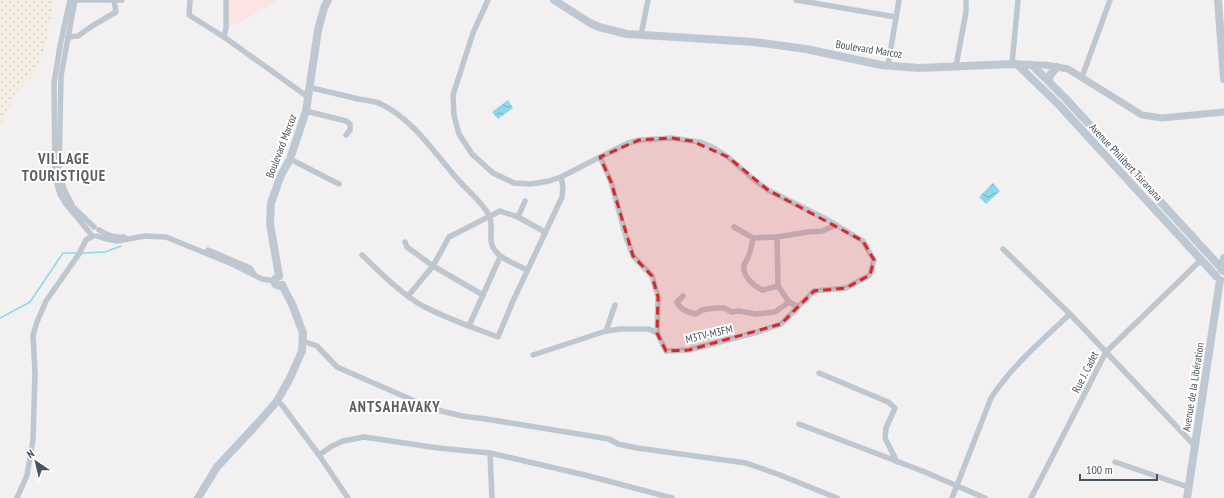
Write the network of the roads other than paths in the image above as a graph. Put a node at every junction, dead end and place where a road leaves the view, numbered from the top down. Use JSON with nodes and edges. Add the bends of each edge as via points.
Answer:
{"nodes":[{"id":1,"x":73,"y":0,"type":"edge"},
{"id":2,"x":114,"y":0,"type":"edge"},
{"id":3,"x":122,"y":0,"type":"edge"},
{"id":4,"x":190,"y":0,"type":"edge"},
{"id":5,"x":226,"y":0,"type":"edge"},
{"id":6,"x":328,"y":0,"type":"edge"},
{"id":7,"x":488,"y":0,"type":"edge"},
{"id":8,"x":554,"y":0,"type":"edge"},
{"id":9,"x":648,"y":0,"type":"edge"},
{"id":10,"x":796,"y":0,"type":"edge"},
{"id":11,"x":836,"y":0,"type":"edge"},
{"id":12,"x":899,"y":0,"type":"edge"},
{"id":13,"x":966,"y":0,"type":"edge"},
{"id":14,"x":1018,"y":0,"type":"edge"},
{"id":15,"x":1110,"y":0,"type":"edge"},
{"id":16,"x":1218,"y":0,"type":"edge"},
{"id":17,"x":835,"y":7,"type":"junction"},
{"id":18,"x":896,"y":17,"type":"junction"},
{"id":19,"x":641,"y":35,"type":"junction"},
{"id":20,"x":68,"y":37,"type":"junction"},
{"id":21,"x":224,"y":37,"type":"junction"},
{"id":22,"x":1015,"y":64,"type":"junction"},
{"id":23,"x":888,"y":65,"type":"junction"},
{"id":24,"x":1032,"y":65,"type":"junction"},
{"id":25,"x":956,"y":66,"type":"junction"},
{"id":26,"x":1057,"y":67,"type":"junction"},
{"id":27,"x":1082,"y":77,"type":"junction"},
{"id":28,"x":1224,"y":79,"type":"edge"},
{"id":29,"x":1049,"y":81,"type":"junction"},
{"id":30,"x":310,"y":88,"type":"junction"},
{"id":31,"x":308,"y":97,"type":"junction"},
{"id":32,"x":1066,"y":98,"type":"junction"},
{"id":33,"x":1059,"y":105,"type":"junction"},
{"id":34,"x":306,"y":111,"type":"junction"},
{"id":35,"x":1224,"y":112,"type":"edge"},
{"id":36,"x":346,"y":135,"type":"dead end"},
{"id":37,"x":1103,"y":139,"type":"junction"},
{"id":38,"x":1096,"y":146,"type":"junction"},
{"id":39,"x":600,"y":157,"type":"junction"},
{"id":40,"x":290,"y":159,"type":"junction"},
{"id":41,"x":561,"y":177,"type":"junction"},
{"id":42,"x":339,"y":184,"type":"dead end"},
{"id":43,"x":525,"y":201,"type":"dead end"},
{"id":44,"x":490,"y":216,"type":"junction"},
{"id":45,"x":518,"y":217,"type":"junction"},
{"id":46,"x":836,"y":225,"type":"junction"},
{"id":47,"x":734,"y":226,"type":"dead end"},
{"id":48,"x":95,"y":232,"type":"junction"},
{"id":49,"x":545,"y":232,"type":"junction"},
{"id":50,"x":777,"y":237,"type":"junction"},
{"id":51,"x":753,"y":238,"type":"junction"},
{"id":52,"x":405,"y":242,"type":"dead end"},
{"id":53,"x":1003,"y":249,"type":"dead end"},
{"id":54,"x":362,"y":254,"type":"dead end"},
{"id":55,"x":500,"y":257,"type":"junction"},
{"id":56,"x":1224,"y":258,"type":"edge"},
{"id":57,"x":1201,"y":260,"type":"junction"},
{"id":58,"x":433,"y":266,"type":"junction"},
{"id":59,"x":527,"y":270,"type":"junction"},
{"id":60,"x":1222,"y":276,"type":"edge"},
{"id":61,"x":277,"y":279,"type":"junction"},
{"id":62,"x":778,"y":286,"type":"junction"},
{"id":63,"x":483,"y":295,"type":"junction"},
{"id":64,"x":408,"y":296,"type":"junction"},
{"id":65,"x":683,"y":296,"type":"dead end"},
{"id":66,"x":789,"y":302,"type":"junction"},
{"id":67,"x":615,"y":305,"type":"dead end"},
{"id":68,"x":798,"y":307,"type":"junction"},
{"id":69,"x":1070,"y":314,"type":"junction"},
{"id":70,"x":469,"y":326,"type":"junction"},
{"id":71,"x":606,"y":331,"type":"junction"},
{"id":72,"x":657,"y":333,"type":"junction"},
{"id":73,"x":303,"y":341,"type":"junction"},
{"id":74,"x":1106,"y":352,"type":"junction"},
{"id":75,"x":533,"y":355,"type":"dead end"},
{"id":76,"x":819,"y":374,"type":"dead end"},
{"id":77,"x":276,"y":401,"type":"junction"},
{"id":78,"x":799,"y":424,"type":"dead end"},
{"id":79,"x":1195,"y":446,"type":"junction"},
{"id":80,"x":490,"y":453,"type":"junction"},
{"id":81,"x":319,"y":455,"type":"junction"},
{"id":82,"x":896,"y":462,"type":"junction"},
{"id":83,"x":1115,"y":462,"type":"dead end"},
{"id":84,"x":956,"y":487,"type":"junction"},
{"id":85,"x":1188,"y":487,"type":"junction"},
{"id":86,"x":17,"y":498,"type":"edge"},
{"id":87,"x":198,"y":498,"type":"edge"},
{"id":88,"x":348,"y":498,"type":"edge"},
{"id":89,"x":492,"y":498,"type":"edge"},
{"id":90,"x":672,"y":498,"type":"edge"},
{"id":91,"x":837,"y":498,"type":"edge"},
{"id":92,"x":952,"y":498,"type":"edge"},
{"id":93,"x":985,"y":498,"type":"edge"},
{"id":94,"x":1031,"y":498,"type":"edge"},
{"id":95,"x":1187,"y":498,"type":"edge"}],
"edges":[{"from":1,"to":2,"type":"street"},
{"from":1,"to":20,"type":"street"},
{"from":1,"to":48,"type":"street","via":[[58,53],[54,83],[55,177],[66,204]]},
{"from":2,"to":3,"type":"street"},
{"from":2,"to":20,"type":"street","via":[[116,12],[78,36]]},
{"from":4,"to":21,"type":"street","via":[[189,15]]},
{"from":5,"to":21,"type":"street"},
{"from":6,"to":30,"type":"main road","name":"Boulevard Marcoz","via":[[318,30]]},
{"from":7,"to":41,"type":"street","via":[[473,33],[453,95],[454,115],[459,134],[477,159],[493,173],[514,183],[532,184]]},
{"from":8,"to":19,"type":"main road","name":"Boulevard Marcoz","via":[[599,27]]},
{"from":9,"to":19,"type":"street"},
{"from":10,"to":17,"type":"street"},
{"from":11,"to":17,"type":"street"},
{"from":12,"to":18,"type":"street"},
{"from":13,"to":25,"type":"street"},
{"from":14,"to":22,"type":"street"},
{"from":15,"to":27,"type":"street"},
{"from":16,"to":28,"type":"main road"},
{"from":17,"to":18,"type":"street"},
{"from":18,"to":23,"type":"street"},
{"from":19,"to":23,"type":"main road","name":"Boulevard Marcoz","via":[[754,42]]},
{"from":20,"to":48,"type":"street","via":[[61,76],[59,173],[73,207]]},
{"from":21,"to":31,"type":"street"},
{"from":22,"to":24,"type":"main road","name":"Boulevard Marcoz"},
{"from":22,"to":25,"type":"main road","name":"Boulevard Marcoz"},
{"from":22,"to":33,"type":"main road","name":"Avenue Philibert Tsiranana"},
{"from":23,"to":25,"type":"main road","name":"Boulevard Marcoz","via":[[920,68]]},
{"from":24,"to":26,"type":"street","name":"Boulevard Marcoz"},
{"from":24,"to":29,"type":"main road","name":"Avenue Philibert Tsiranana"},
{"from":26,"to":27,"type":"street","name":"Boulevard Marcoz","via":[[1068,69]]},
{"from":26,"to":29,"type":"main road","via":[[1050,75]]},
{"from":27,"to":35,"type":"street","name":"Boulevard Marcoz","via":[[1142,115],[1162,118]]},
{"from":29,"to":32,"type":"main road","name":"Avenue Philibert Tsiranana"},
{"from":30,"to":31,"type":"main road","name":"Boulevard Marcoz"},
{"from":30,"to":44,"type":"street","via":[[378,103],[392,111],[424,138]]},
{"from":31,"to":34,"type":"main road","name":"Boulevard Marcoz"},
{"from":32,"to":33,"type":"main road"},
{"from":32,"to":37,"type":"main road","name":"Avenue Philibert Tsiranana"},
{"from":33,"to":38,"type":"main road","name":"Avenue Philibert Tsiranana"},
{"from":34,"to":36,"type":"street","via":[[346,121],[350,124],[350,130]]},
{"from":34,"to":40,"type":"main road","name":"Boulevard Marcoz"},
{"from":37,"to":38,"type":"main road"},
{"from":37,"to":60,"type":"main road","name":"Avenue Philibert Tsiranana"},
{"from":38,"to":57,"type":"main road","name":"Avenue Philibert Tsiranana"},
{"from":39,"to":41,"type":"street"},
{"from":39,"to":46,"type":"street","via":[[639,140],[672,138],[700,142],[728,157],[768,190]]},
{"from":39,"to":72,"type":"street","via":[[611,182],[633,256],[652,276],[658,297]]},
{"from":40,"to":42,"type":"street"},
{"from":40,"to":61,"type":"main road","name":"Boulevard Marcoz","via":[[271,203],[270,224]]},
{"from":41,"to":49,"type":"street","via":[[562,197]]},
{"from":43,"to":45,"type":"street"},
{"from":44,"to":45,"type":"street","via":[[500,211]]},
{"from":44,"to":55,"type":"street","via":[[490,241],[492,248]]},
{"from":44,"to":58,"type":"street","via":[[449,237]]},
{"from":45,"to":49,"type":"street"},
{"from":46,"to":50,"type":"street","via":[[822,231]]},
{"from":46,"to":68,"type":"street","name":"M3TV-M3FM","via":[[863,241],[874,260],[870,275],[846,288],[814,291]]},
{"from":47,"to":51,"type":"street"},
{"from":48,"to":61,"type":"street","via":[[119,237],[145,233],[167,234],[250,268],[262,279]]},
{"from":48,"to":86,"type":"street","via":[[86,240],[46,301],[37,322],[34,335],[33,440],[27,475]]},
{"from":49,"to":59,"type":"street"},
{"from":50,"to":51,"type":"street"},
{"from":50,"to":62,"type":"street"},
{"from":51,"to":62,"type":"street","via":[[744,266],[746,274],[755,287],[762,290]]},
{"from":52,"to":58,"type":"street","via":[[407,247]]},
{"from":53,"to":69,"type":"street"},
{"from":54,"to":64,"type":"street"},
{"from":55,"to":59,"type":"street"},
{"from":55,"to":63,"type":"street"},
{"from":56,"to":60,"type":"main road","name":"Avenue de la Libération"},
{"from":57,"to":60,"type":"main road","name":"Avenue Philibert Tsiranana"},
{"from":57,"to":74,"type":"street","name":"Rue J. Cadet"},
{"from":58,"to":63,"type":"street"},
{"from":58,"to":64,"type":"street"},
{"from":59,"to":70,"type":"street","via":[[498,337]]},
{"from":60,"to":79,"type":"main road","name":"Avenue de la Libération"},
{"from":61,"to":73,"type":"main road","name":"Boulevard Marcoz","via":[[282,277],[284,280],[282,285],[300,325]]},
{"from":62,"to":66,"type":"street"},
{"from":63,"to":70,"type":"street"},
{"from":64,"to":70,"type":"street","via":[[446,317]]},
{"from":65,"to":66,"type":"street","via":[[677,302],[679,306],[696,314],[702,310],[715,308],[756,314],[775,312]]},
{"from":66,"to":68,"type":"street"},
{"from":67,"to":71,"type":"street"},
{"from":68,"to":72,"type":"street","name":"M3TV-M3FM","via":[[780,324],[689,350],[666,351]]},
{"from":69,"to":74,"type":"street"},
{"from":69,"to":84,"type":"street","via":[[999,384],[990,398]]},
{"from":71,"to":72,"type":"street","via":[[649,329]]},
{"from":71,"to":75,"type":"street"},
{"from":73,"to":77,"type":"main road","via":[[302,351],[290,378]]},
{"from":73,"to":91,"type":"street","via":[[317,346],[337,367],[433,409],[462,416],[609,439],[618,444],[637,448],[746,463]]},
{"from":74,"to":79,"type":"street"},
{"from":74,"to":94,"type":"street","name":"Rue J. Cadet"},
{"from":76,"to":82,"type":"street","via":[[888,402],[895,408],[886,428],[885,438]]},
{"from":77,"to":81,"type":"street","via":[[282,405]]},
{"from":77,"to":87,"type":"main road","via":[[217,467]]},
{"from":78,"to":82,"type":"street"},
{"from":79,"to":85,"type":"main road","name":"Avenue de la Libération"},
{"from":80,"to":81,"type":"street","via":[[364,437],[343,441]]},
{"from":80,"to":89,"type":"street"},
{"from":80,"to":90,"type":"street"},
{"from":81,"to":88,"type":"street"},
{"from":82,"to":84,"type":"street"},
{"from":83,"to":85,"type":"street"},
{"from":84,"to":92,"type":"street"},
{"from":84,"to":93,"type":"street"},
{"from":85,"to":95,"type":"main road","name":"Avenue de la Libération"}]}
